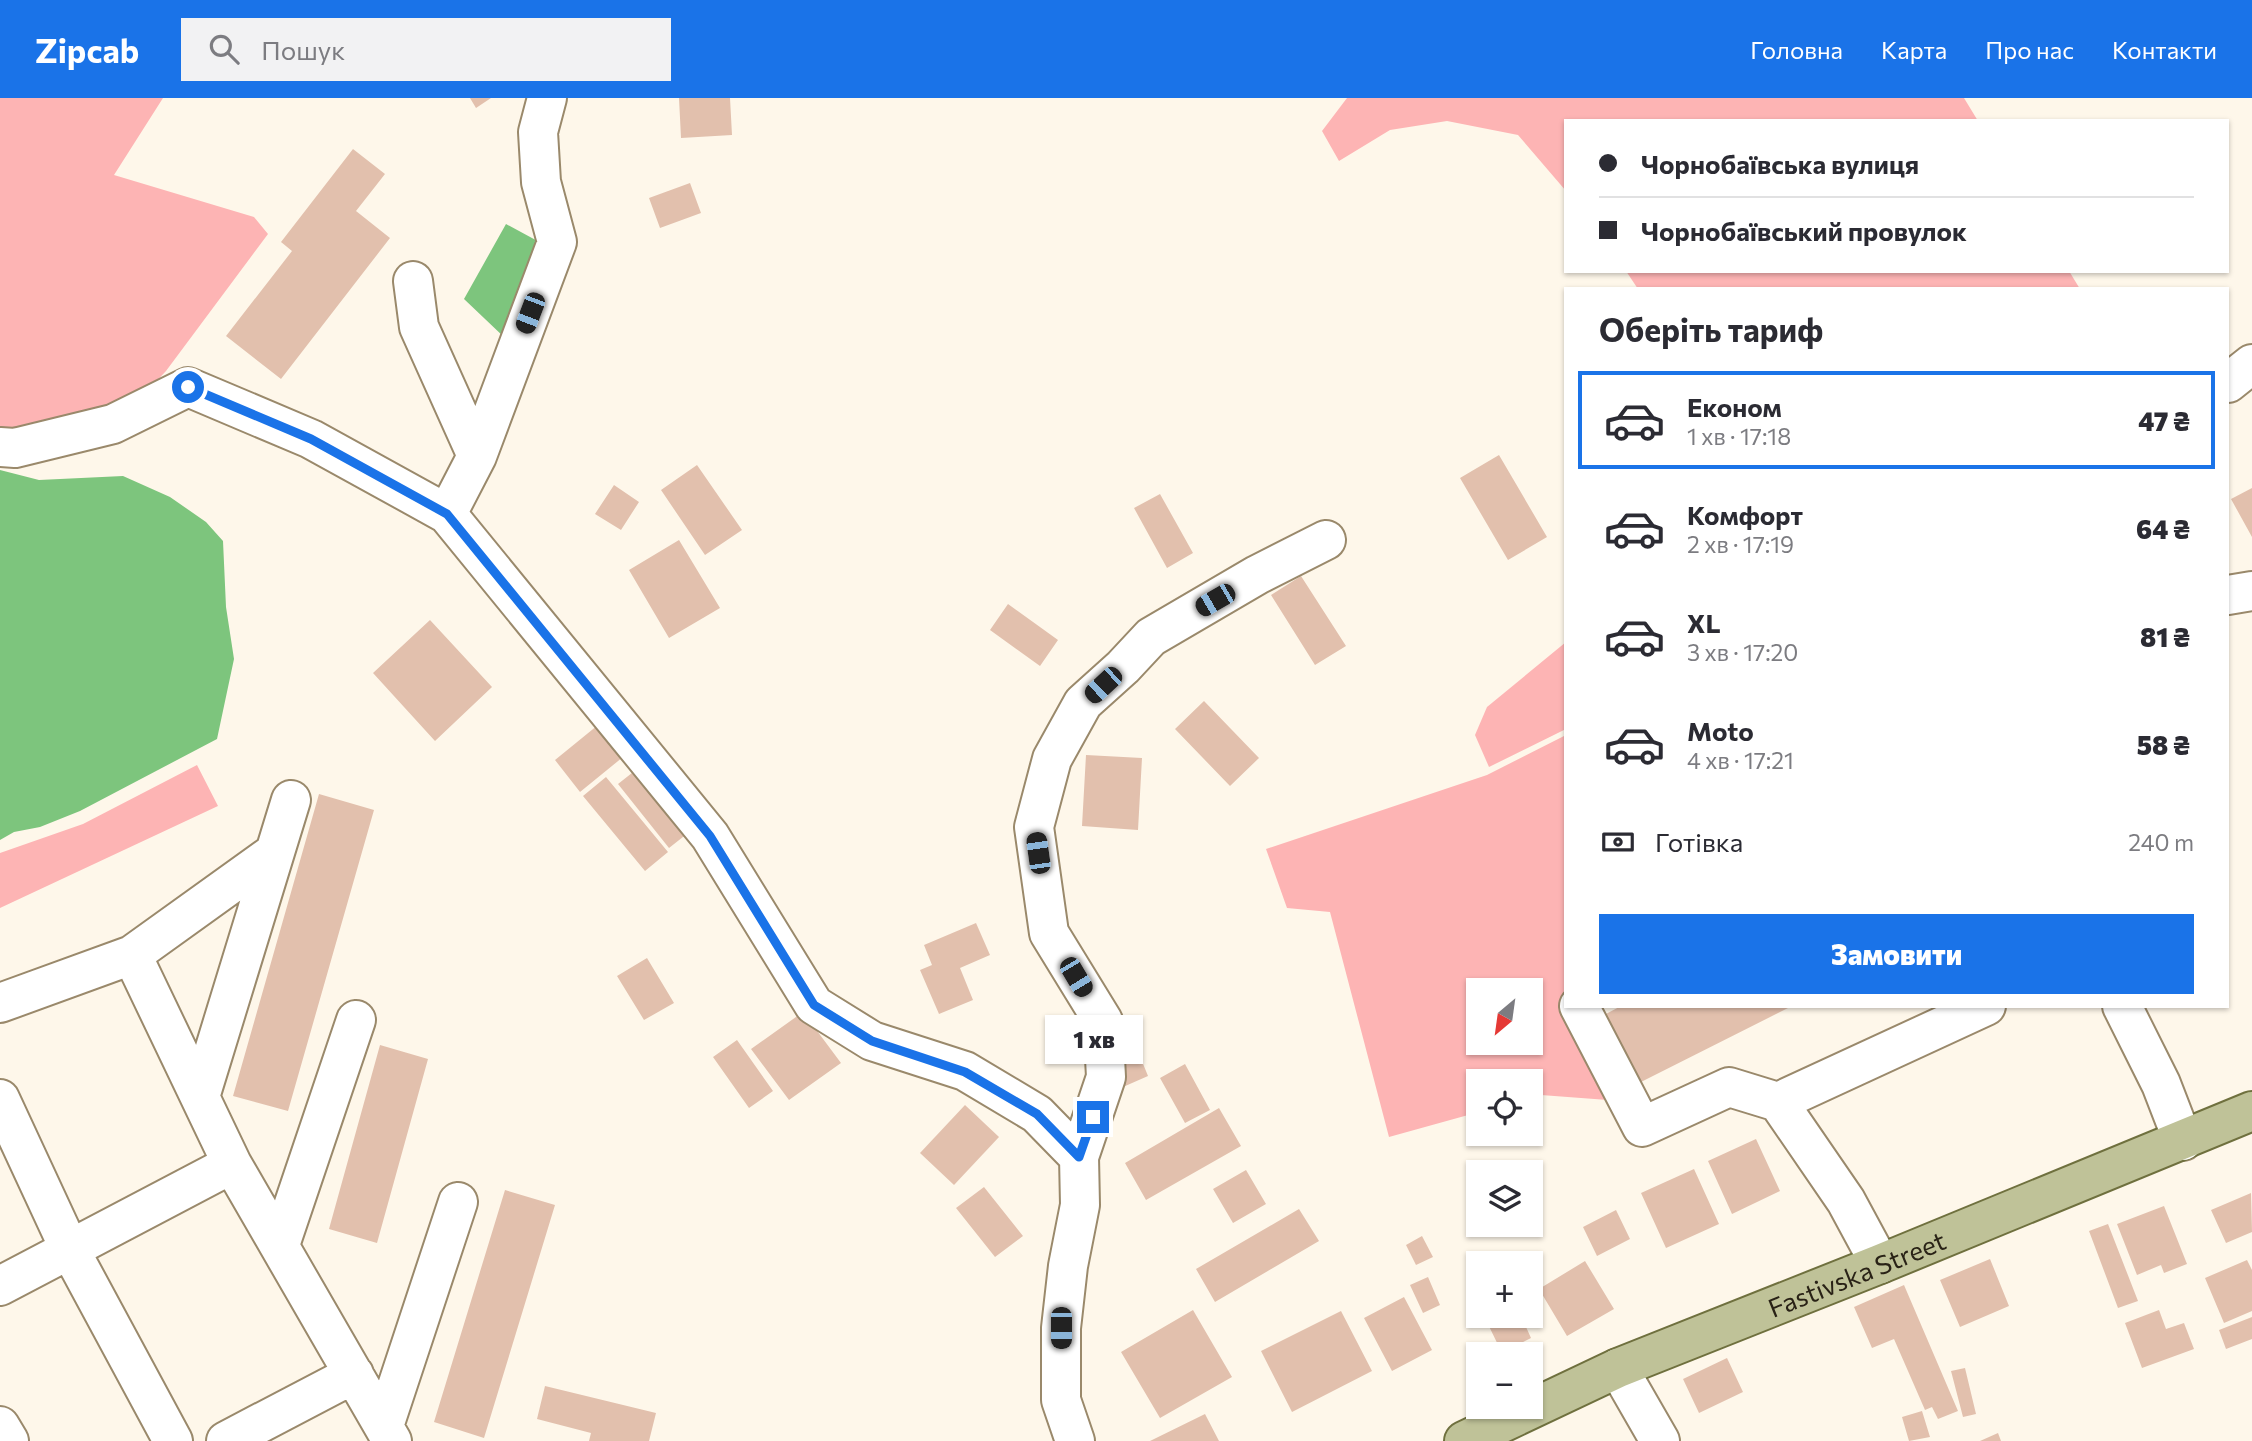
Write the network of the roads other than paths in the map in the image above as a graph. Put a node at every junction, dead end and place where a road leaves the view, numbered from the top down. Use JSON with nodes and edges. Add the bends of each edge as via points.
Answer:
{"nodes":[{"id":1,"x":547,"y":98,"type":"edge"},
{"id":2,"x":413,"y":281,"type":"dead end"},
{"id":3,"x":2252,"y":364,"type":"edge"},
{"id":4,"x":2229,"y":382,"type":"edge"},
{"id":5,"x":0,"y":447,"type":"edge"},
{"id":6,"x":477,"y":456,"type":"junction"},
{"id":7,"x":447,"y":514,"type":"junction"},
{"id":8,"x":1326,"y":540,"type":"dead end"},
{"id":9,"x":2252,"y":591,"type":"edge"},
{"id":10,"x":2229,"y":596,"type":"edge"},
{"id":11,"x":291,"y":800,"type":"dead end"},
{"id":12,"x":275,"y":853,"type":"junction"},
{"id":13,"x":132,"y":955,"type":"junction"},
{"id":14,"x":0,"y":1003,"type":"edge"},
{"id":15,"x":1580,"y":1008,"type":"edge"},
{"id":16,"x":1982,"y":1008,"type":"edge"},
{"id":17,"x":2123,"y":1008,"type":"edge"},
{"id":18,"x":356,"y":1020,"type":"dead end"},
{"id":19,"x":200,"y":1097,"type":"junction"},
{"id":20,"x":0,"y":1099,"type":"edge"},
{"id":21,"x":1779,"y":1102,"type":"junction"},
{"id":22,"x":2252,"y":1111,"type":"edge"},
{"id":23,"x":2183,"y":1141,"type":"junction"},
{"id":24,"x":1079,"y":1157,"type":"junction"},
{"id":25,"x":232,"y":1164,"type":"junction"},
{"id":26,"x":458,"y":1202,"type":"dead end"},
{"id":27,"x":279,"y":1245,"type":"junction"},
{"id":28,"x":70,"y":1250,"type":"junction"},
{"id":29,"x":1881,"y":1264,"type":"junction"},
{"id":30,"x":0,"y":1286,"type":"edge"},
{"id":31,"x":1618,"y":1368,"type":"junction"},
{"id":32,"x":354,"y":1374,"type":"junction"},
{"id":33,"x":0,"y":1426,"type":"edge"},
{"id":34,"x":388,"y":1434,"type":"edge"},
{"id":35,"x":9,"y":1441,"type":"edge"},
{"id":36,"x":173,"y":1441,"type":"edge"},
{"id":37,"x":226,"y":1441,"type":"edge"},
{"id":38,"x":1075,"y":1441,"type":"edge"},
{"id":39,"x":1464,"y":1441,"type":"edge"},
{"id":40,"x":1660,"y":1441,"type":"edge"}],
"edges":[{"from":1,"to":6,"type":"street","via":[[538,132],[541,182],[557,242]]},
{"from":2,"to":6,"type":"street","via":[[419,327]]},
{"from":3,"to":4,"type":"street"},
{"from":5,"to":7,"type":"street","via":[[15,448],[113,424],[188,387],[311,439]]},
{"from":6,"to":7,"type":"street"},
{"from":7,"to":24,"type":"street","via":[[710,836],[814,1005],[872,1041],[965,1072],[1037,1114]]},
{"from":8,"to":24,"type":"street","via":[[1151,637],[1083,703],[1052,759],[1034,827],[1049,933],[1102,1021],[1104,1044],[1106,1077]]},
{"from":9,"to":10,"type":"street"},
{"from":11,"to":12,"type":"street"},
{"from":12,"to":13,"type":"street"},
{"from":12,"to":19,"type":"street"},
{"from":13,"to":14,"type":"street"},
{"from":13,"to":19,"type":"street"},
{"from":15,"to":21,"type":"street","via":[[1642,1127],[1729,1087]]},
{"from":16,"to":21,"type":"street"},
{"from":17,"to":23,"type":"street"},
{"from":18,"to":27,"type":"street"},
{"from":19,"to":25,"type":"street"},
{"from":20,"to":28,"type":"street"},
{"from":21,"to":29,"type":"street","via":[[1846,1201]]},
{"from":22,"to":23,"type":"main road","name":"Fastivska Street"},
{"from":23,"to":29,"type":"main road","name":"Fastivska Street"},
{"from":24,"to":38,"type":"street","via":[[1080,1205],[1061,1328],[1061,1400]]},
{"from":25,"to":27,"type":"street"},
{"from":25,"to":28,"type":"street"},
{"from":26,"to":34,"type":"street"},
{"from":27,"to":32,"type":"street"},
{"from":28,"to":30,"type":"street"},
{"from":28,"to":36,"type":"street"},
{"from":29,"to":31,"type":"main road","name":"Fastivska Street"},
{"from":31,"to":39,"type":"main road","name":"Fastivska Street"},
{"from":31,"to":40,"type":"street"},
{"from":32,"to":34,"type":"street"},
{"from":32,"to":37,"type":"street"},
{"from":33,"to":35,"type":"street"}]}
